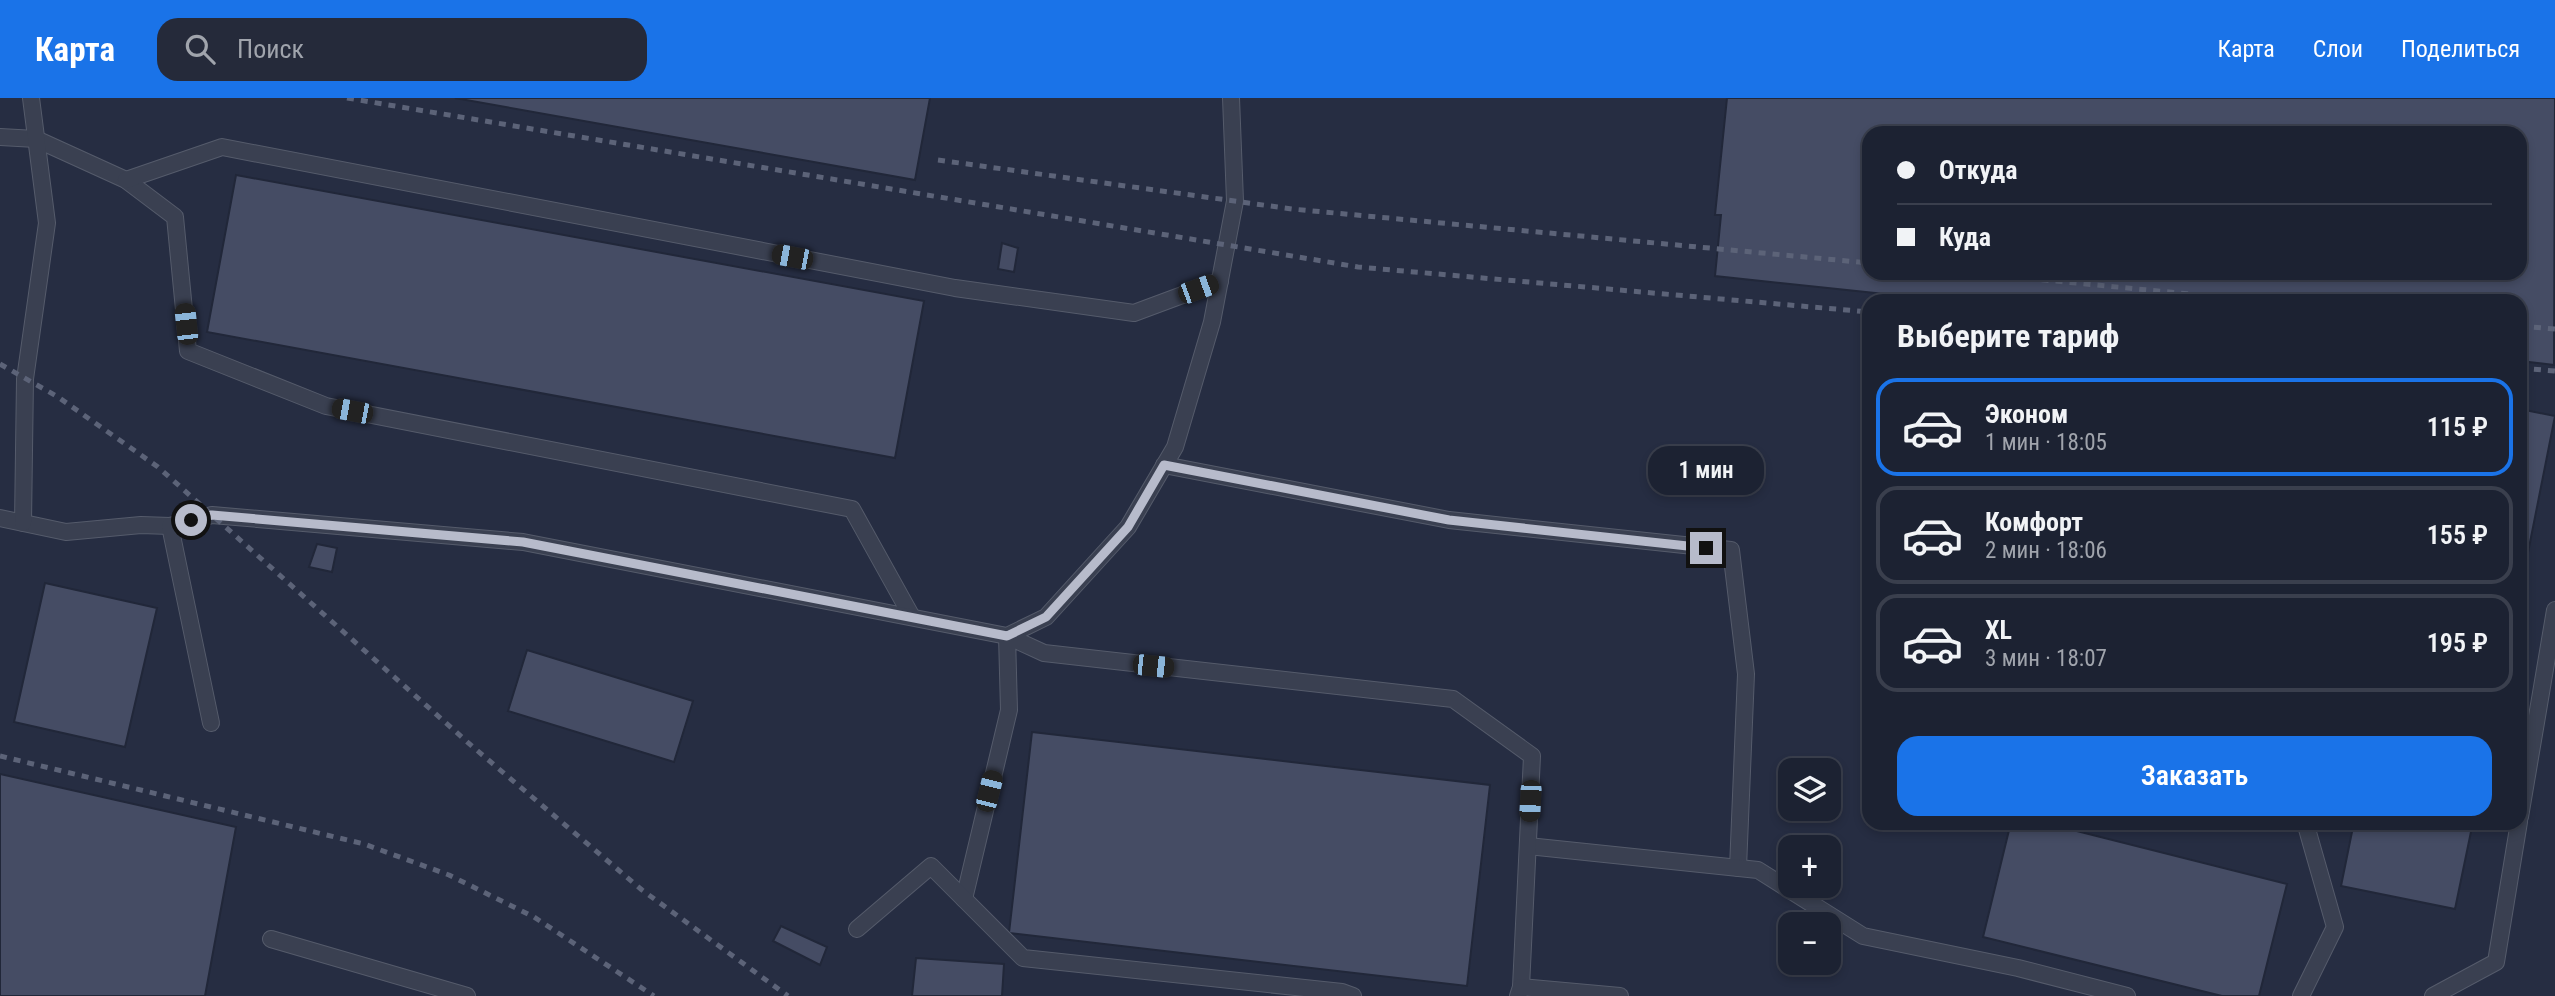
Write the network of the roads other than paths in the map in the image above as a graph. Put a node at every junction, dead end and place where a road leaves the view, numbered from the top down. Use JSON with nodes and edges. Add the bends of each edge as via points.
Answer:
{"nodes":[{"id":1,"x":31,"y":98,"type":"edge"},
{"id":2,"x":1231,"y":98,"type":"edge"},
{"id":3,"x":0,"y":137,"type":"edge"},
{"id":4,"x":36,"y":139,"type":"junction"},
{"id":5,"x":126,"y":180,"type":"junction"},
{"id":6,"x":1220,"y":281,"type":"junction"},
{"id":7,"x":1164,"y":465,"type":"junction"},
{"id":8,"x":0,"y":518,"type":"edge"},
{"id":9,"x":23,"y":523,"type":"junction"},
{"id":10,"x":170,"y":526,"type":"junction"},
{"id":11,"x":2555,"y":610,"type":"edge"},
{"id":12,"x":912,"y":617,"type":"junction"},
{"id":13,"x":1007,"y":636,"type":"junction"},
{"id":14,"x":211,"y":723,"type":"dead end"},
{"id":15,"x":2527,"y":776,"type":"edge"},
{"id":16,"x":2307,"y":830,"type":"edge"},
{"id":17,"x":2518,"y":830,"type":"edge"},
{"id":18,"x":1528,"y":846,"type":"junction"},
{"id":19,"x":1738,"y":868,"type":"junction"},
{"id":20,"x":964,"y":899,"type":"junction"},
{"id":21,"x":857,"y":929,"type":"dead end"},
{"id":22,"x":271,"y":939,"type":"dead end"},
{"id":23,"x":1519,"y":991,"type":"edge"},
{"id":24,"x":467,"y":996,"type":"edge"},
{"id":25,"x":1353,"y":996,"type":"edge"},
{"id":26,"x":1620,"y":996,"type":"edge"},
{"id":27,"x":2127,"y":996,"type":"edge"},
{"id":28,"x":2301,"y":996,"type":"edge"},
{"id":29,"x":2433,"y":996,"type":"edge"}],
"edges":[{"from":1,"to":4,"type":"lane"},
{"from":2,"to":6,"type":"lane","via":[[1234,201]]},
{"from":3,"to":4,"type":"lane"},
{"from":4,"to":5,"type":"lane"},
{"from":4,"to":9,"type":"lane","via":[[47,223],[25,379]]},
{"from":5,"to":6,"type":"lane","via":[[222,147],[955,288],[1133,313]]},
{"from":5,"to":12,"type":"lane","via":[[175,216],[188,351],[326,405],[852,509]]},
{"from":6,"to":7,"type":"lane","via":[[1178,435]]},
{"from":7,"to":13,"type":"lane","via":[[1128,527],[1046,617]]},
{"from":7,"to":19,"type":"lane","via":[[1449,520],[1731,551],[1746,674]]},
{"from":8,"to":9,"type":"lane"},
{"from":9,"to":10,"type":"lane","via":[[66,532]]},
{"from":10,"to":12,"type":"lane","via":[[212,515],[523,542]]},
{"from":10,"to":14,"type":"lane"},
{"from":11,"to":15,"type":"lane"},
{"from":12,"to":13,"type":"lane"},
{"from":13,"to":18,"type":"lane","via":[[1044,653],[1453,699],[1532,756]]},
{"from":13,"to":20,"type":"lane","via":[[1009,710]]},
{"from":16,"to":28,"type":"lane","via":[[2335,927]]},
{"from":17,"to":29,"type":"lane","via":[[2496,961]]},
{"from":18,"to":19,"type":"lane"},
{"from":18,"to":23,"type":"lane"},
{"from":19,"to":27,"type":"lane","via":[[1758,870],[1863,936]]},
{"from":20,"to":21,"type":"lane","via":[[931,866]]},
{"from":20,"to":25,"type":"lane","via":[[1023,958]]},
{"from":22,"to":24,"type":"lane"},
{"from":23,"to":26,"type":"lane"}]}
